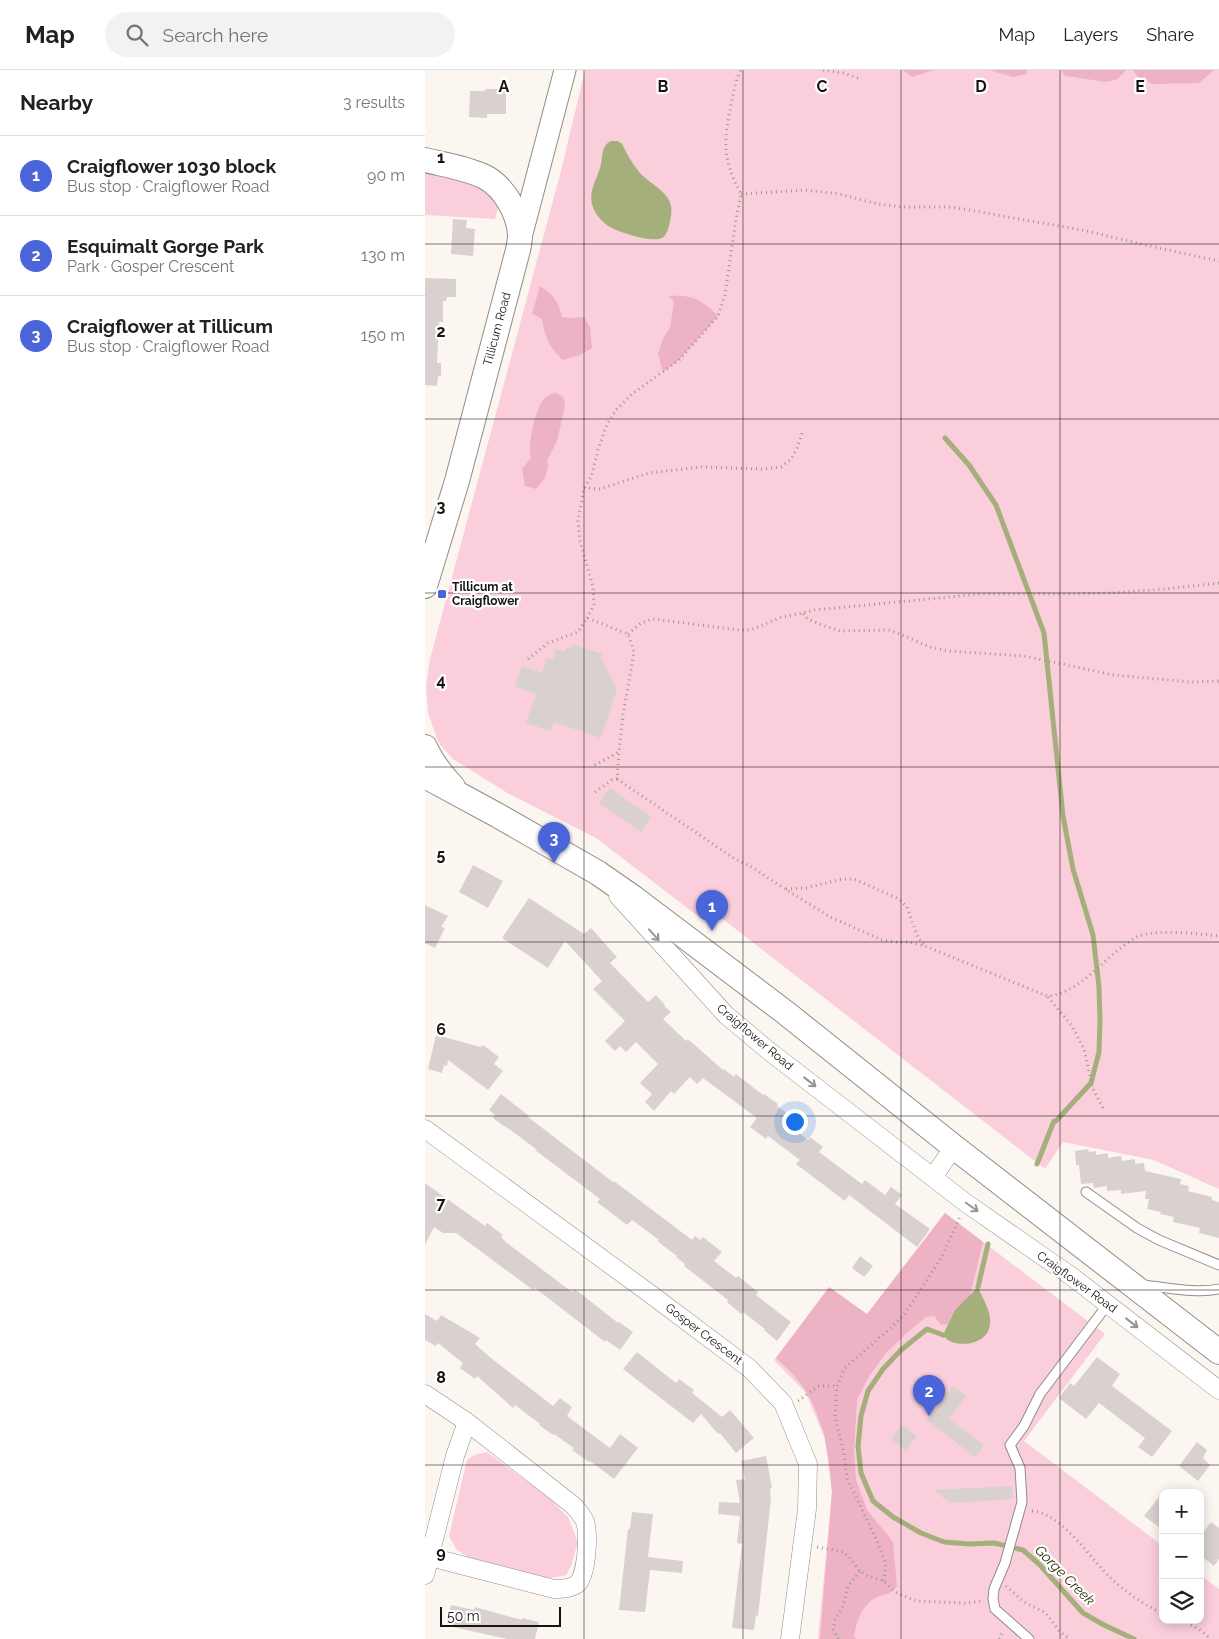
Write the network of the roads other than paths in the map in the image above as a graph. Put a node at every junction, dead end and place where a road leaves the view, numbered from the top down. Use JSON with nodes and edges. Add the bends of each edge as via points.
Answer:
{"nodes":[{"id":1,"x":565,"y":70,"type":"edge"},
{"id":2,"x":425,"y":160,"type":"edge"},
{"id":3,"x":518,"y":250,"type":"junction"},
{"id":4,"x":425,"y":586,"type":"edge"},
{"id":5,"x":425,"y":747,"type":"edge"},
{"id":6,"x":425,"y":776,"type":"edge"},
{"id":7,"x":483,"y":808,"type":"junction"},
{"id":8,"x":598,"y":873,"type":"junction"},
{"id":9,"x":425,"y":1129,"type":"edge"},
{"id":10,"x":954,"y":1147,"type":"junction"},
{"id":11,"x":933,"y":1178,"type":"junction"},
{"id":12,"x":1086,"y":1192,"type":"dead end"},
{"id":13,"x":1219,"y":1265,"type":"edge"},
{"id":14,"x":1133,"y":1284,"type":"junction"},
{"id":15,"x":1219,"y":1290,"type":"edge"},
{"id":16,"x":1108,"y":1304,"type":"junction"},
{"id":17,"x":1219,"y":1352,"type":"edge"},
{"id":18,"x":1219,"y":1390,"type":"edge"},
{"id":19,"x":425,"y":1394,"type":"edge"},
{"id":20,"x":467,"y":1422,"type":"junction"},
{"id":21,"x":430,"y":1556,"type":"junction"},
{"id":22,"x":425,"y":1575,"type":"edge"},
{"id":23,"x":790,"y":1639,"type":"edge"},
{"id":24,"x":1029,"y":1639,"type":"edge"}],
"edges":[{"from":1,"to":3,"type":"street","name":"Tillicum Road"},
{"from":2,"to":3,"type":"main road","via":[[473,172],[498,186],[518,221]]},
{"from":3,"to":4,"type":"main road","name":"Tillicum Road","via":[[457,481]]},
{"from":5,"to":7,"type":"main road","via":[[439,772],[453,787]]},
{"from":6,"to":7,"type":"main road","name":"Craigflower Road"},
{"from":7,"to":8,"type":"main road","name":"Craigflower Road"},
{"from":8,"to":10,"type":"main road","name":"Craigflower Road","via":[[749,984]]},
{"from":8,"to":11,"type":"street","name":"Craigflower Road","one_way":true,"via":[[726,1015]]},
{"from":9,"to":23,"type":"street","name":"Gosper Crescent","via":[[749,1368],[783,1403],[808,1464],[807,1509]]},
{"from":10,"to":11,"type":"street"},
{"from":10,"to":14,"type":"main road","name":"Craigflower Road"},
{"from":11,"to":16,"type":"street","name":"Craigflower Road","one_way":true},
{"from":12,"to":13,"type":"lane","via":[[1137,1228]]},
{"from":14,"to":15,"type":"lane"},
{"from":14,"to":17,"type":"main road","name":"Craigflower Road"},
{"from":16,"to":18,"type":"street","name":"Craigflower Road","one_way":true},
{"from":16,"to":24,"type":"lane","via":[[1040,1394],[1025,1426],[1010,1445],[1021,1468],[1022,1502],[993,1599],[995,1609]]},
{"from":19,"to":20,"type":"street"},
{"from":20,"to":21,"type":"street","via":[[455,1456]]},
{"from":20,"to":21,"type":"street","via":[[574,1506],[584,1520],[587,1532],[584,1572],[569,1588],[554,1589]]},
{"from":21,"to":22,"type":"street"}]}
